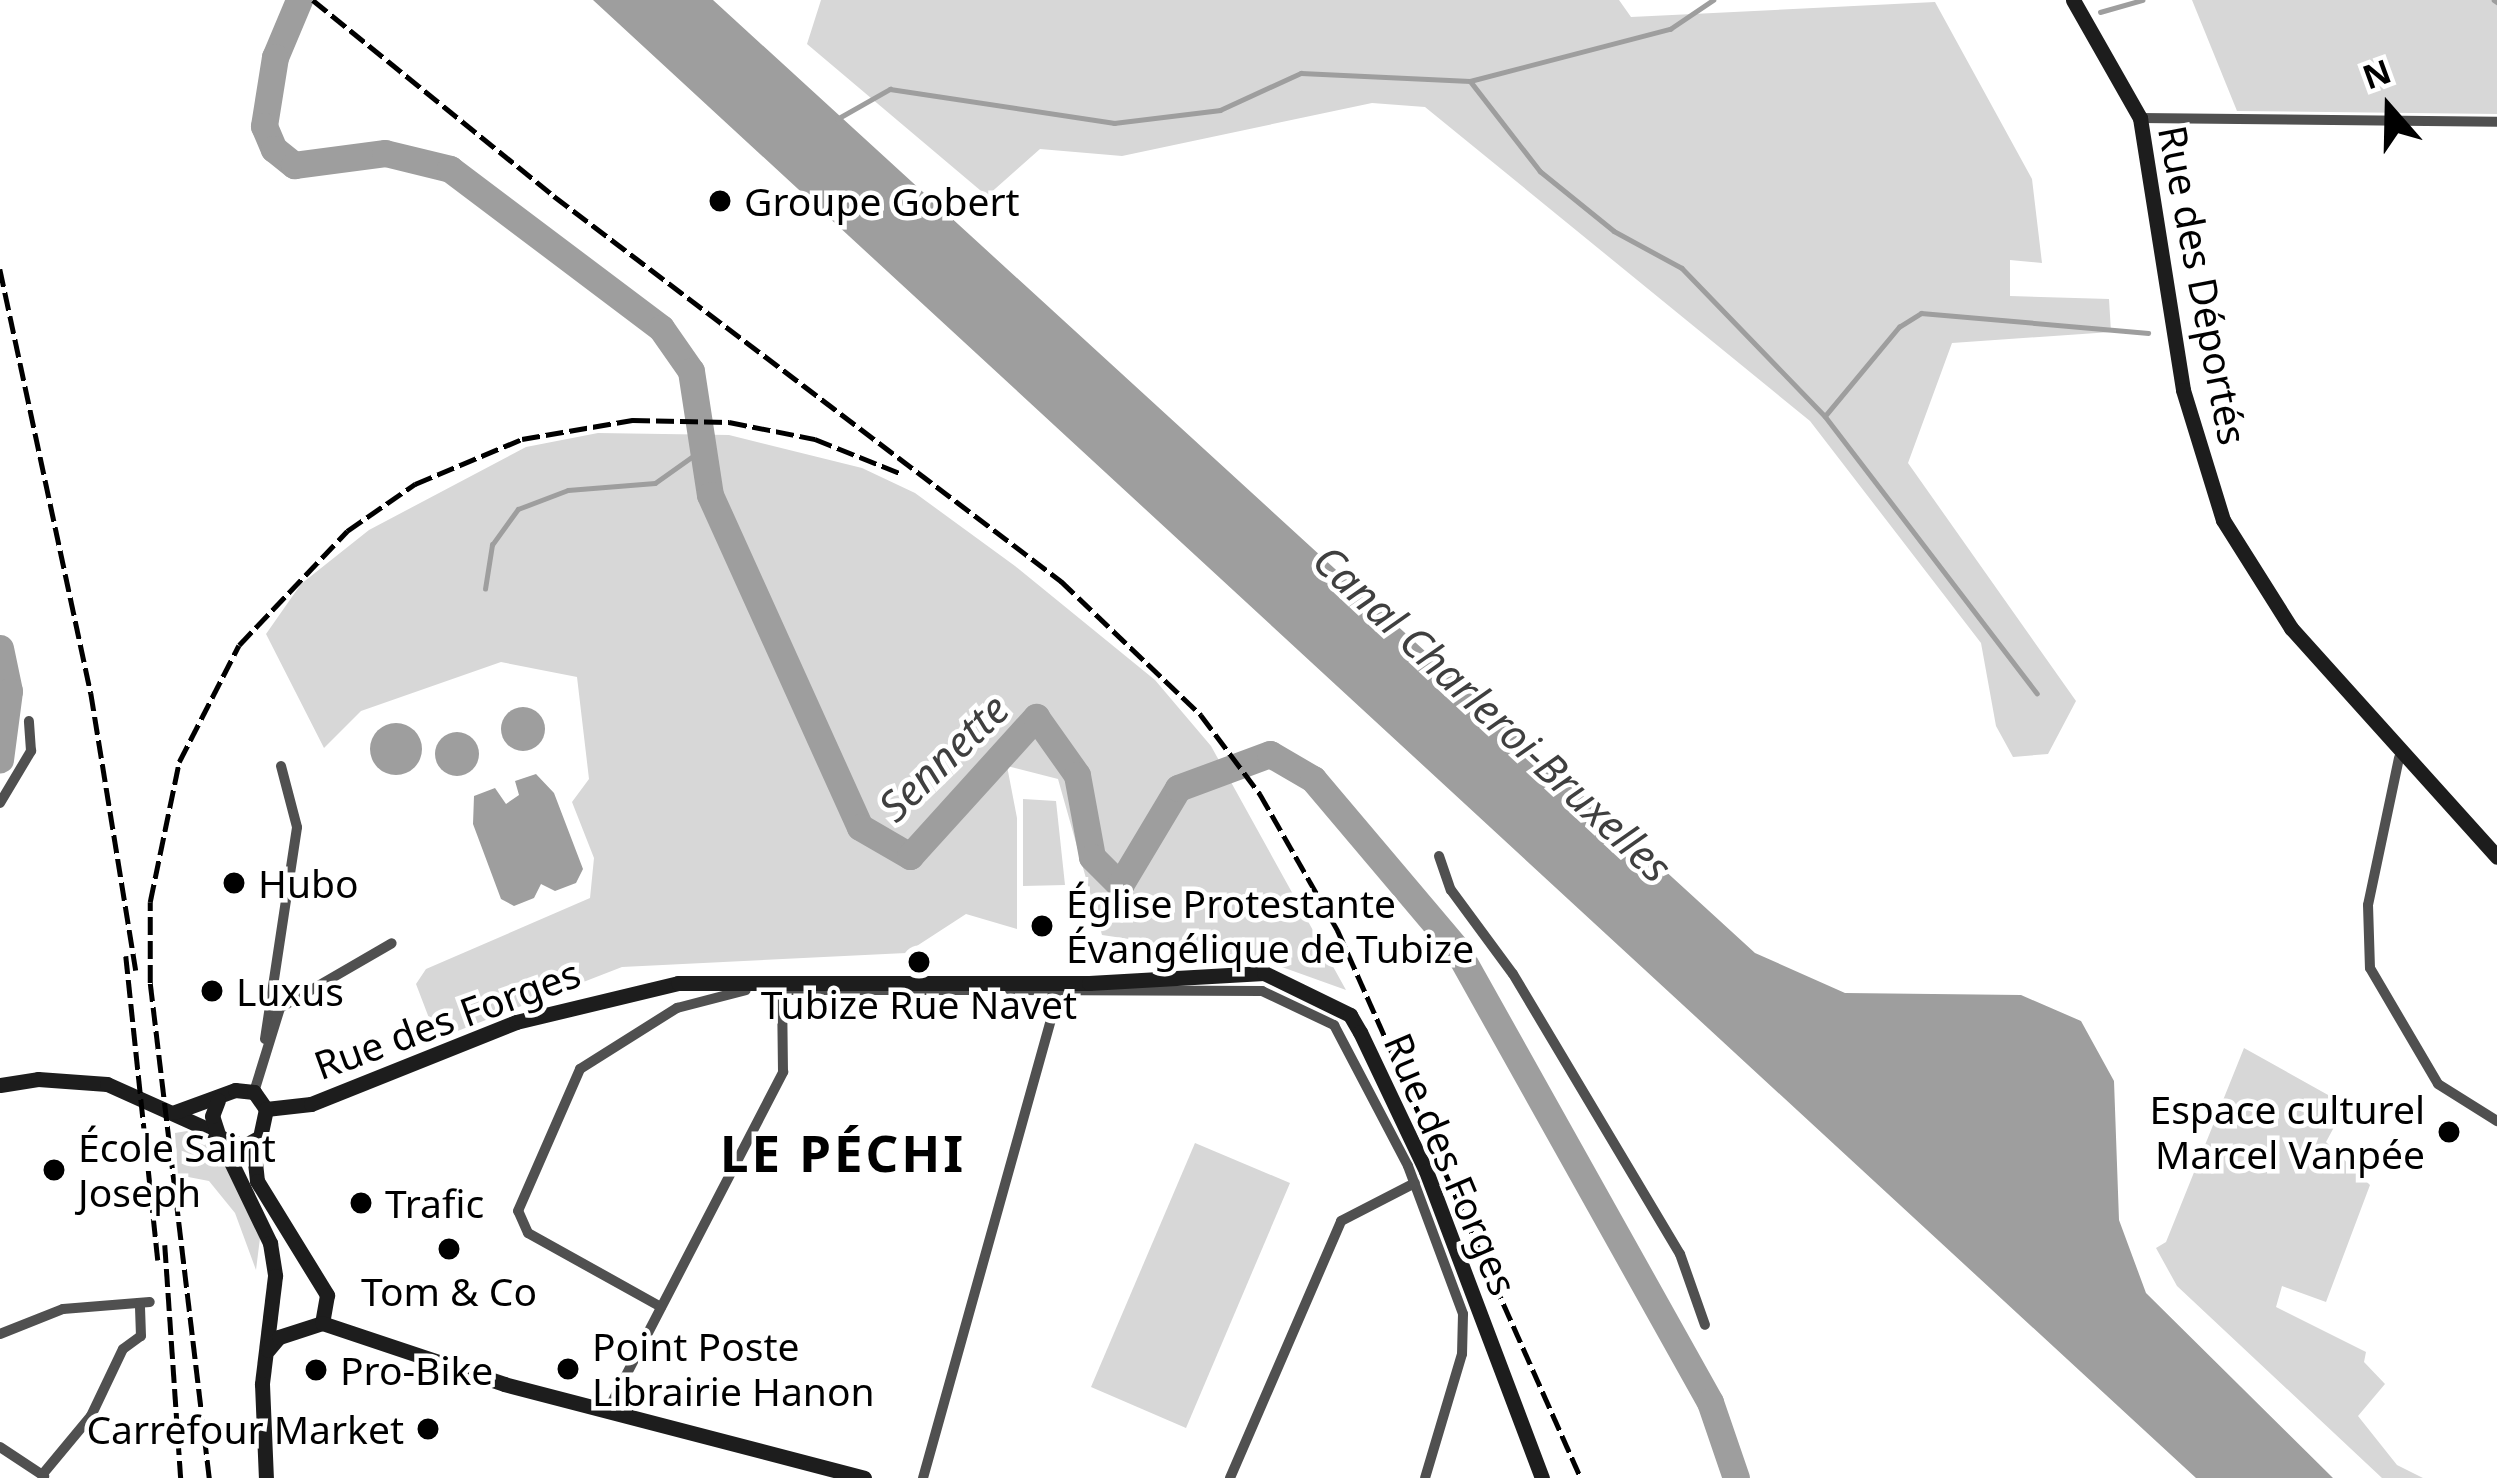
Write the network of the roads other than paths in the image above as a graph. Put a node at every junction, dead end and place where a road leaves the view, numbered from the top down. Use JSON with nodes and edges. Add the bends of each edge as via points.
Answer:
{"nodes":[{"id":1,"x":2073,"y":0,"type":"edge"},
{"id":2,"x":2140,"y":118,"type":"junction"},
{"id":3,"x":2497,"y":122,"type":"edge"},
{"id":4,"x":28,"y":721,"type":"dead end"},
{"id":5,"x":2399,"y":758,"type":"junction"},
{"id":6,"x":281,"y":766,"type":"dead end"},
{"id":7,"x":0,"y":803,"type":"edge"},
{"id":8,"x":1438,"y":856,"type":"dead end"},
{"id":9,"x":2497,"y":857,"type":"edge"},
{"id":10,"x":392,"y":943,"type":"dead end"},
{"id":11,"x":722,"y":977,"type":"junction"},
{"id":12,"x":741,"y":990,"type":"junction"},
{"id":13,"x":1059,"y":991,"type":"junction"},
{"id":14,"x":782,"y":993,"type":"junction"},
{"id":15,"x":265,"y":1039,"type":"junction"},
{"id":16,"x":0,"y":1085,"type":"edge"},
{"id":17,"x":254,"y":1092,"type":"junction"},
{"id":18,"x":218,"y":1100,"type":"junction"},
{"id":19,"x":266,"y":1109,"type":"junction"},
{"id":20,"x":175,"y":1112,"type":"junction"},
{"id":21,"x":2497,"y":1121,"type":"edge"},
{"id":22,"x":217,"y":1135,"type":"junction"},
{"id":23,"x":253,"y":1143,"type":"junction"},
{"id":24,"x":1415,"y":1183,"type":"junction"},
{"id":25,"x":661,"y":1307,"type":"junction"},
{"id":26,"x":275,"y":1308,"type":"junction"},
{"id":27,"x":1463,"y":1314,"type":"junction"},
{"id":28,"x":322,"y":1323,"type":"junction"},
{"id":29,"x":1705,"y":1325,"type":"dead end"},
{"id":30,"x":298,"y":1330,"type":"junction"},
{"id":31,"x":1485,"y":1332,"type":"junction"},
{"id":32,"x":0,"y":1334,"type":"edge"},
{"id":33,"x":268,"y":1350,"type":"junction"},
{"id":34,"x":608,"y":1410,"type":"junction"},
{"id":35,"x":0,"y":1447,"type":"edge"},
{"id":36,"x":44,"y":1476,"type":"edge"},
{"id":37,"x":266,"y":1478,"type":"edge"},
{"id":38,"x":864,"y":1478,"type":"edge"},
{"id":39,"x":923,"y":1478,"type":"edge"},
{"id":40,"x":1230,"y":1478,"type":"edge"},
{"id":41,"x":1425,"y":1478,"type":"edge"},
{"id":42,"x":1542,"y":1478,"type":"edge"}],
"edges":[{"from":1,"to":2,"type":"main road","name":"Rue des Déportés"},
{"from":2,"to":3,"type":"street"},
{"from":2,"to":5,"type":"main road","name":"Rue des Déportés","via":[[2183,390],[2223,520],[2291,628]]},
{"from":4,"to":7,"type":"street","via":[[32,751]]},
{"from":5,"to":9,"type":"main road","name":"Rue des Déportés"},
{"from":5,"to":21,"type":"street","via":[[2368,904],[2370,968],[2438,1084]]},
{"from":6,"to":15,"type":"street","via":[[296,827]]},
{"from":8,"to":29,"type":"street","via":[[1451,890],[1513,974],[1680,1254]]},
{"from":10,"to":15,"type":"street","via":[[280,1008]]},
{"from":11,"to":12,"type":"street"},
{"from":11,"to":19,"type":"main road","name":"Rue des Forges","via":[[630,989],[516,1022],[310,1103]]},
{"from":11,"to":31,"type":"main road","name":"Rue des Forges","via":[[1066,983],[1247,973],[1327,1002],[1350,1015],[1397,1106]]},
{"from":12,"to":14,"type":"street","name":"Rue des Forges"},
{"from":12,"to":25,"type":"street","name":"Rue des Forges","via":[[677,1008],[580,1069],[518,1211],[528,1233]]},
{"from":13,"to":14,"type":"street","name":"Rue des Forges"},
{"from":13,"to":24,"type":"street","name":"Rue des Forges","via":[[1262,992],[1334,1025]]},
{"from":13,"to":39,"type":"street"},
{"from":14,"to":25,"type":"street","via":[[784,1072]]},
{"from":15,"to":17,"type":"street"},
{"from":16,"to":20,"type":"main road","via":[[38,1078],[107,1084]]},
{"from":17,"to":18,"type":"main road"},
{"from":17,"to":19,"type":"main road"},
{"from":18,"to":20,"type":"main road"},
{"from":18,"to":22,"type":"main road"},
{"from":19,"to":23,"type":"main road","via":[[266,1128]]},
{"from":20,"to":22,"type":"main road"},
{"from":22,"to":23,"type":"main road"},
{"from":22,"to":26,"type":"main road","via":[[270,1243]]},
{"from":23,"to":28,"type":"main road","via":[[257,1181],[327,1295]]},
{"from":24,"to":27,"type":"street","name":"Rue des Forges"},
{"from":24,"to":40,"type":"street","via":[[1342,1221]]},
{"from":25,"to":34,"type":"street"},
{"from":26,"to":30,"type":"main road"},
{"from":26,"to":33,"type":"main road"},
{"from":27,"to":31,"type":"street","name":"Rue des Forges"},
{"from":27,"to":41,"type":"street","name":"Rue des Forges","via":[[1462,1354]]},
{"from":28,"to":30,"type":"main road"},
{"from":28,"to":34,"type":"main road","via":[[391,1351]]},
{"from":30,"to":33,"type":"main road"},
{"from":31,"to":42,"type":"main road","name":"Rue des Forges"},
{"from":32,"to":36,"type":"street","via":[[63,1309],[145,1302],[141,1336],[123,1349],[91,1416]]},
{"from":33,"to":37,"type":"main road"},
{"from":34,"to":38,"type":"main road"},
{"from":35,"to":36,"type":"street"}]}
